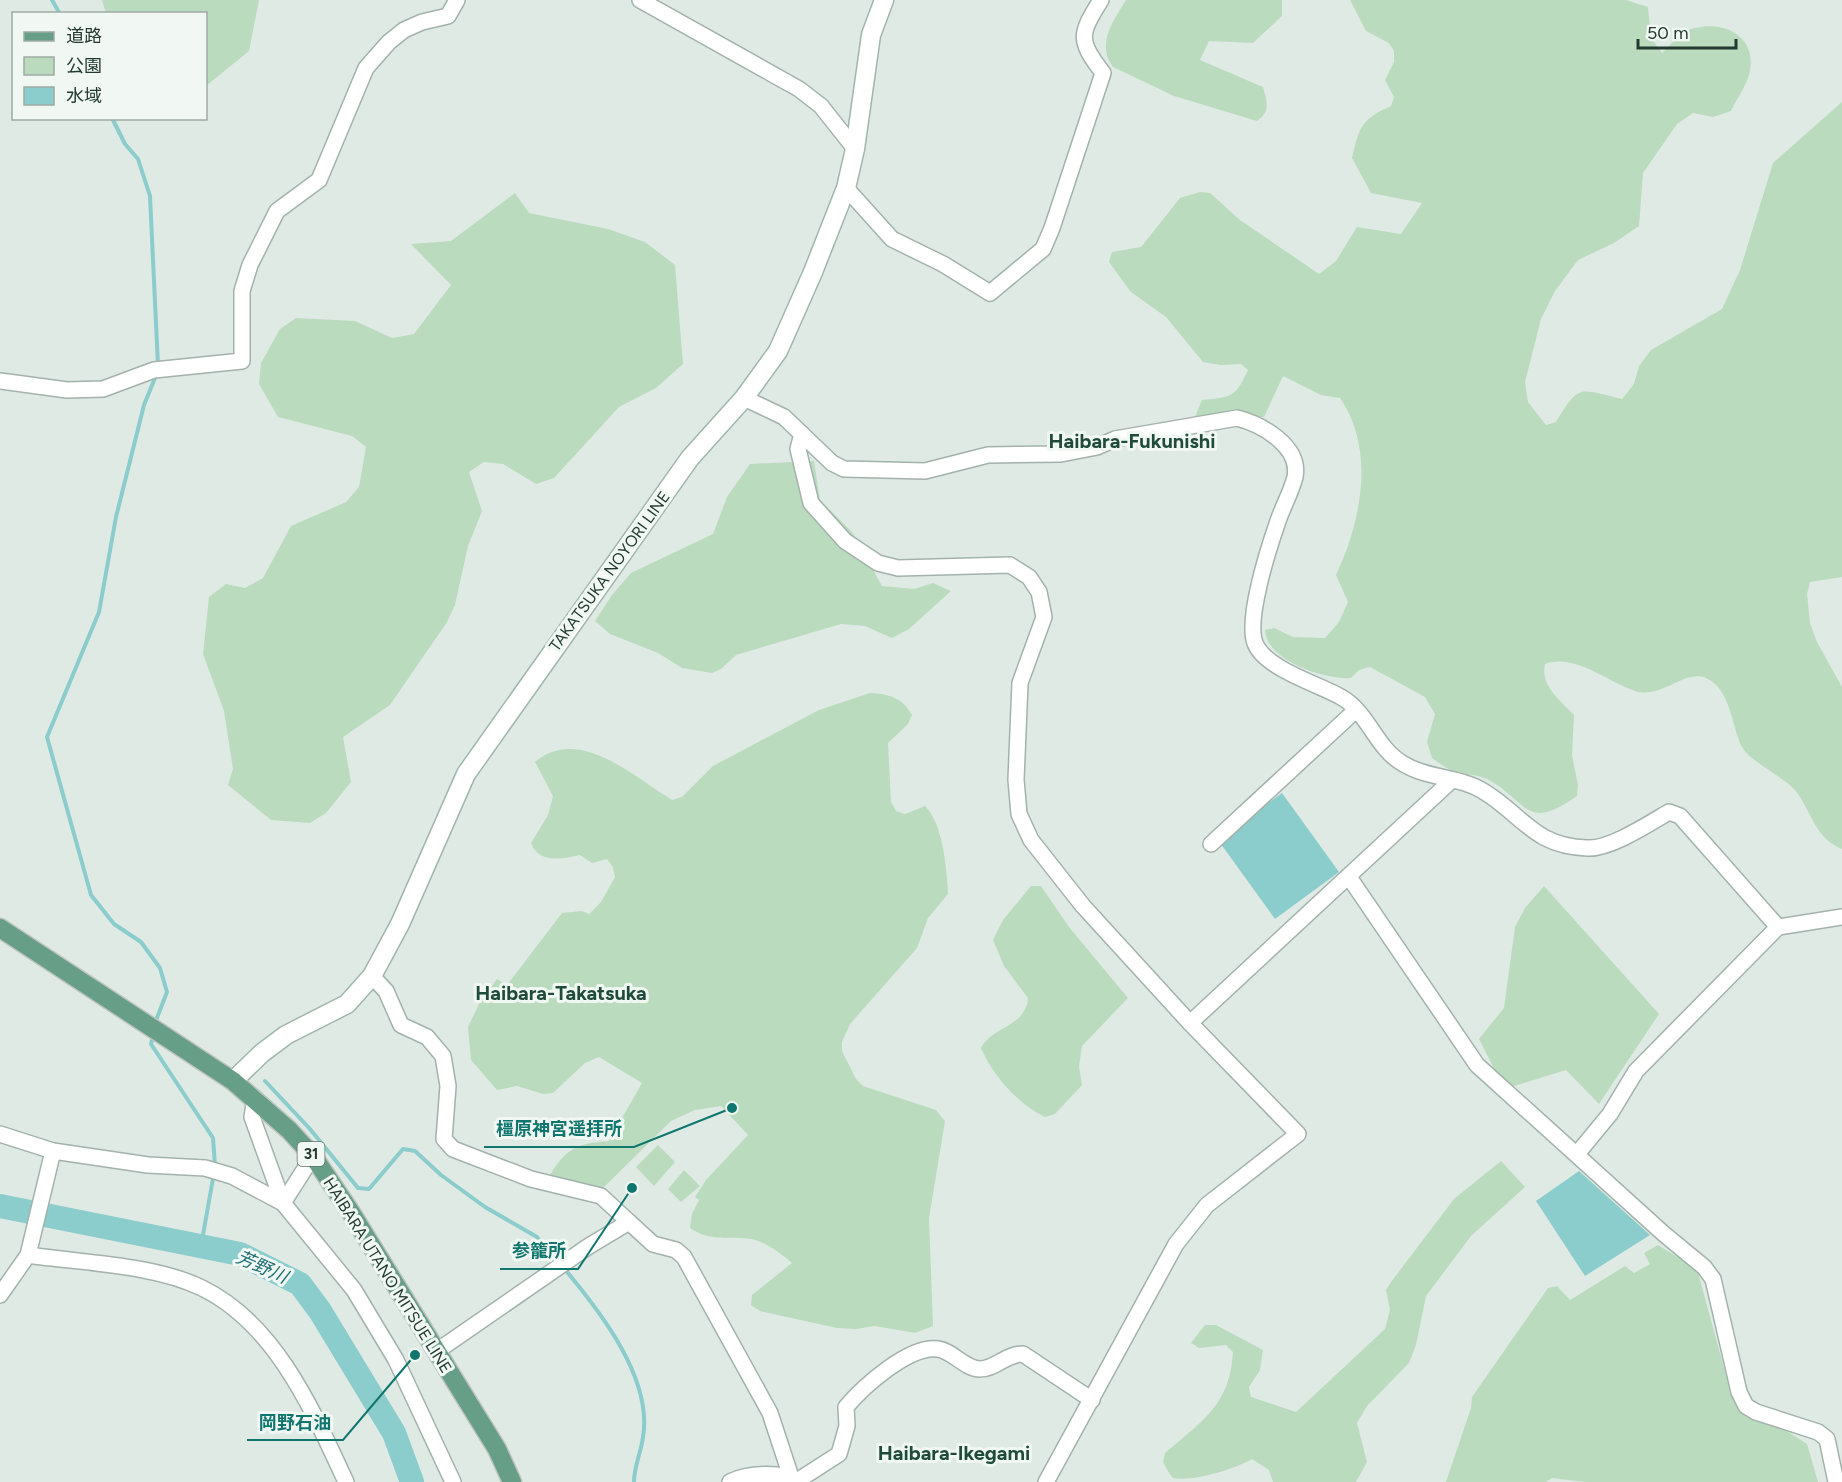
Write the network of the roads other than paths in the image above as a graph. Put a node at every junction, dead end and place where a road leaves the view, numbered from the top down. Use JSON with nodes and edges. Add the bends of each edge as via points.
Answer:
{"nodes":[{"id":1,"x":457,"y":0,"type":"edge"},
{"id":2,"x":640,"y":0,"type":"edge"},
{"id":3,"x":885,"y":0,"type":"edge"},
{"id":4,"x":1101,"y":0,"type":"edge"},
{"id":5,"x":855,"y":149,"type":"junction"},
{"id":6,"x":846,"y":188,"type":"junction"},
{"id":7,"x":0,"y":381,"type":"edge"},
{"id":8,"x":744,"y":398,"type":"junction"},
{"id":9,"x":802,"y":434,"type":"junction"},
{"id":10,"x":1356,"y":710,"type":"junction"},
{"id":11,"x":1452,"y":780,"type":"junction"},
{"id":12,"x":1211,"y":844,"type":"dead end"},
{"id":13,"x":1349,"y":877,"type":"junction"},
{"id":14,"x":1842,"y":917,"type":"edge"},
{"id":15,"x":1778,"y":927,"type":"junction"},
{"id":16,"x":0,"y":928,"type":"edge"},
{"id":17,"x":372,"y":976,"type":"junction"},
{"id":18,"x":1190,"y":1023,"type":"junction"},
{"id":19,"x":233,"y":1081,"type":"junction"},
{"id":20,"x":255,"y":1098,"type":"junction"},
{"id":21,"x":0,"y":1134,"type":"edge"},
{"id":22,"x":52,"y":1154,"type":"junction"},
{"id":23,"x":1576,"y":1154,"type":"junction"},
{"id":24,"x":313,"y":1156,"type":"junction"},
{"id":25,"x":283,"y":1203,"type":"junction"},
{"id":26,"x":628,"y":1222,"type":"junction"},
{"id":27,"x":28,"y":1250,"type":"junction"},
{"id":28,"x":0,"y":1295,"type":"edge"},
{"id":29,"x":437,"y":1351,"type":"junction"},
{"id":30,"x":1092,"y":1400,"type":"junction"},
{"id":31,"x":795,"y":1480,"type":"edge"},
{"id":32,"x":345,"y":1481,"type":"edge"},
{"id":33,"x":453,"y":1482,"type":"edge"},
{"id":34,"x":512,"y":1482,"type":"edge"},
{"id":35,"x":730,"y":1482,"type":"edge"},
{"id":36,"x":1047,"y":1482,"type":"edge"},
{"id":37,"x":1836,"y":1482,"type":"edge"}],
"edges":[{"from":1,"to":7,"type":"street","via":[[448,16],[404,30],[366,68],[319,180],[277,212],[242,291],[242,361],[161,370],[104,389],[67,390]]},
{"from":2,"to":5,"type":"street","via":[[799,89],[821,105]]},
{"from":3,"to":5,"type":"main road","name":"TAKATSUKA NOYORI LINE","via":[[871,35]]},
{"from":4,"to":6,"type":"street","via":[[1085,29],[1085,49],[1103,73],[1052,228],[1043,249],[990,293],[892,239]]},
{"from":5,"to":6,"type":"main road","name":"TAKATSUKA NOYORI LINE"},
{"from":6,"to":8,"type":"main road","name":"TAKATSUKA NOYORI LINE","via":[[778,351]]},
{"from":8,"to":9,"type":"street","via":[[784,417]]},
{"from":8,"to":17,"type":"main road","name":"TAKATSUKA NOYORI LINE","via":[[690,458],[466,774],[400,924]]},
{"from":9,"to":10,"type":"street","via":[[831,463],[844,469],[892,472],[925,471],[988,455],[1061,454],[1115,439],[1237,418],[1257,423],[1282,443],[1292,457],[1295,475],[1251,621],[1255,643],[1265,659],[1344,698]]},
{"from":9,"to":18,"type":"street","via":[[798,449],[811,503],[845,541],[878,562],[898,568],[1010,565],[1029,577],[1039,592],[1044,617],[1020,683],[1019,814],[1031,840],[1083,906]]},
{"from":10,"to":11,"type":"street","via":[[1400,763]]},
{"from":10,"to":12,"type":"street"},
{"from":11,"to":13,"type":"street"},
{"from":11,"to":15,"type":"street","via":[[1482,790],[1546,841],[1589,849],[1626,837],[1669,812],[1680,816]]},
{"from":13,"to":18,"type":"street"},
{"from":13,"to":23,"type":"street","via":[[1477,1065]]},
{"from":14,"to":15,"type":"street"},
{"from":15,"to":23,"type":"street","via":[[1636,1071],[1610,1114]]},
{"from":16,"to":19,"type":"main road","name":"HAIBARA UTANO MITSUE LINE","number":"31"},
{"from":17,"to":19,"type":"main road","name":"TAKATSUKA NOYORI LINE","via":[[347,1004],[286,1035]]},
{"from":17,"to":26,"type":"street","via":[[386,992],[401,1025],[427,1037],[443,1056],[448,1086],[444,1133],[448,1145],[531,1179],[601,1196]]},
{"from":18,"to":30,"type":"street","via":[[1298,1134],[1207,1205],[1176,1244]]},
{"from":19,"to":20,"type":"main road","name":"HAIBARA UTANO MITSUE LINE","number":"31"},
{"from":20,"to":24,"type":"main road","name":"HAIBARA UTANO MITSUE LINE","number":"31"},
{"from":20,"to":25,"type":"street","via":[[252,1117]]},
{"from":21,"to":22,"type":"street"},
{"from":22,"to":25,"type":"street","via":[[205,1168],[232,1176]]},
{"from":22,"to":27,"type":"street"},
{"from":23,"to":37,"type":"street","via":[[1704,1267],[1713,1279],[1739,1392],[1746,1406],[1818,1432],[1827,1439]]},
{"from":24,"to":25,"type":"street"},
{"from":24,"to":29,"type":"main road","name":"HAIBARA UTANO MITSUE LINE","number":"31"},
{"from":25,"to":33,"type":"street","via":[[354,1290],[396,1360]]},
{"from":26,"to":29,"type":"street"},
{"from":26,"to":31,"type":"street","via":[[653,1244],[676,1250],[684,1257],[770,1413]]},
{"from":27,"to":28,"type":"street"},
{"from":27,"to":32,"type":"street","via":[[149,1272],[201,1287],[228,1303],[254,1326],[296,1383]]},
{"from":29,"to":34,"type":"main road","name":"HAIBARA UTANO MITSUE LINE","number":"31","via":[[497,1449]]},
{"from":30,"to":31,"type":"street","via":[[1023,1354],[1012,1354],[977,1370],[939,1349],[924,1350],[900,1361],[861,1390],[846,1407],[847,1426],[840,1454]]},
{"from":30,"to":36,"type":"street"},
{"from":31,"to":35,"type":"street","via":[[751,1476]]}]}
